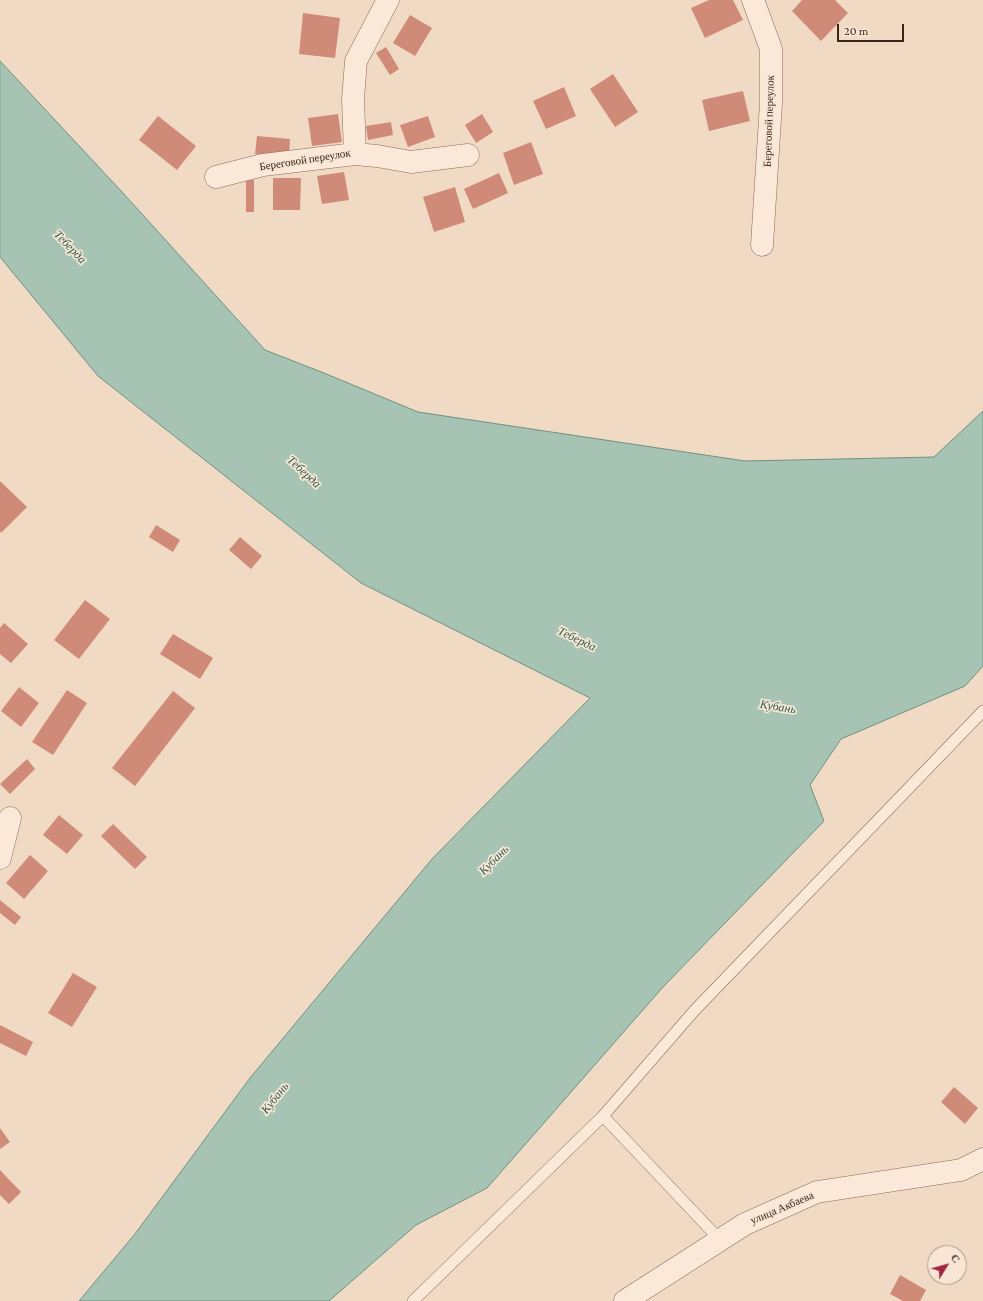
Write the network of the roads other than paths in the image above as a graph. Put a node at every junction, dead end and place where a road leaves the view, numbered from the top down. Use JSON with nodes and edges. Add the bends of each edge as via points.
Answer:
{"nodes":[{"id":1,"x":388,"y":0,"type":"edge"},
{"id":2,"x":753,"y":0,"type":"edge"},
{"id":3,"x":355,"y":154,"type":"junction"},
{"id":4,"x":468,"y":155,"type":"dead end"},
{"id":5,"x":216,"y":177,"type":"dead end"},
{"id":6,"x":762,"y":245,"type":"dead end"},
{"id":7,"x":983,"y":711,"type":"edge"},
{"id":8,"x":10,"y":818,"type":"dead end"},
{"id":9,"x":0,"y":858,"type":"edge"},
{"id":10,"x":603,"y":1116,"type":"junction"},
{"id":11,"x":983,"y":1159,"type":"edge"},
{"id":12,"x":720,"y":1240,"type":"junction"},
{"id":13,"x":412,"y":1301,"type":"edge"},
{"id":14,"x":625,"y":1301,"type":"edge"}],
"edges":[{"from":1,"to":3,"type":"street","name":"Береговой переулок","via":[[356,61],[353,100]]},
{"from":2,"to":6,"type":"street","name":"Береговой переулок","via":[[771,49],[771,103]]},
{"from":3,"to":4,"type":"street","via":[[411,162]]},
{"from":3,"to":5,"type":"street","name":"Береговой переулок","via":[[263,166]]},
{"from":7,"to":10,"type":"lane","via":[[694,1012]]},
{"from":8,"to":9,"type":"street"},
{"from":10,"to":12,"type":"lane"},
{"from":10,"to":13,"type":"lane"},
{"from":11,"to":12,"type":"street","name":"улица Акбаева","via":[[961,1170],[817,1192],[745,1224]]},
{"from":12,"to":14,"type":"street","name":"улица Акбаева"}]}
